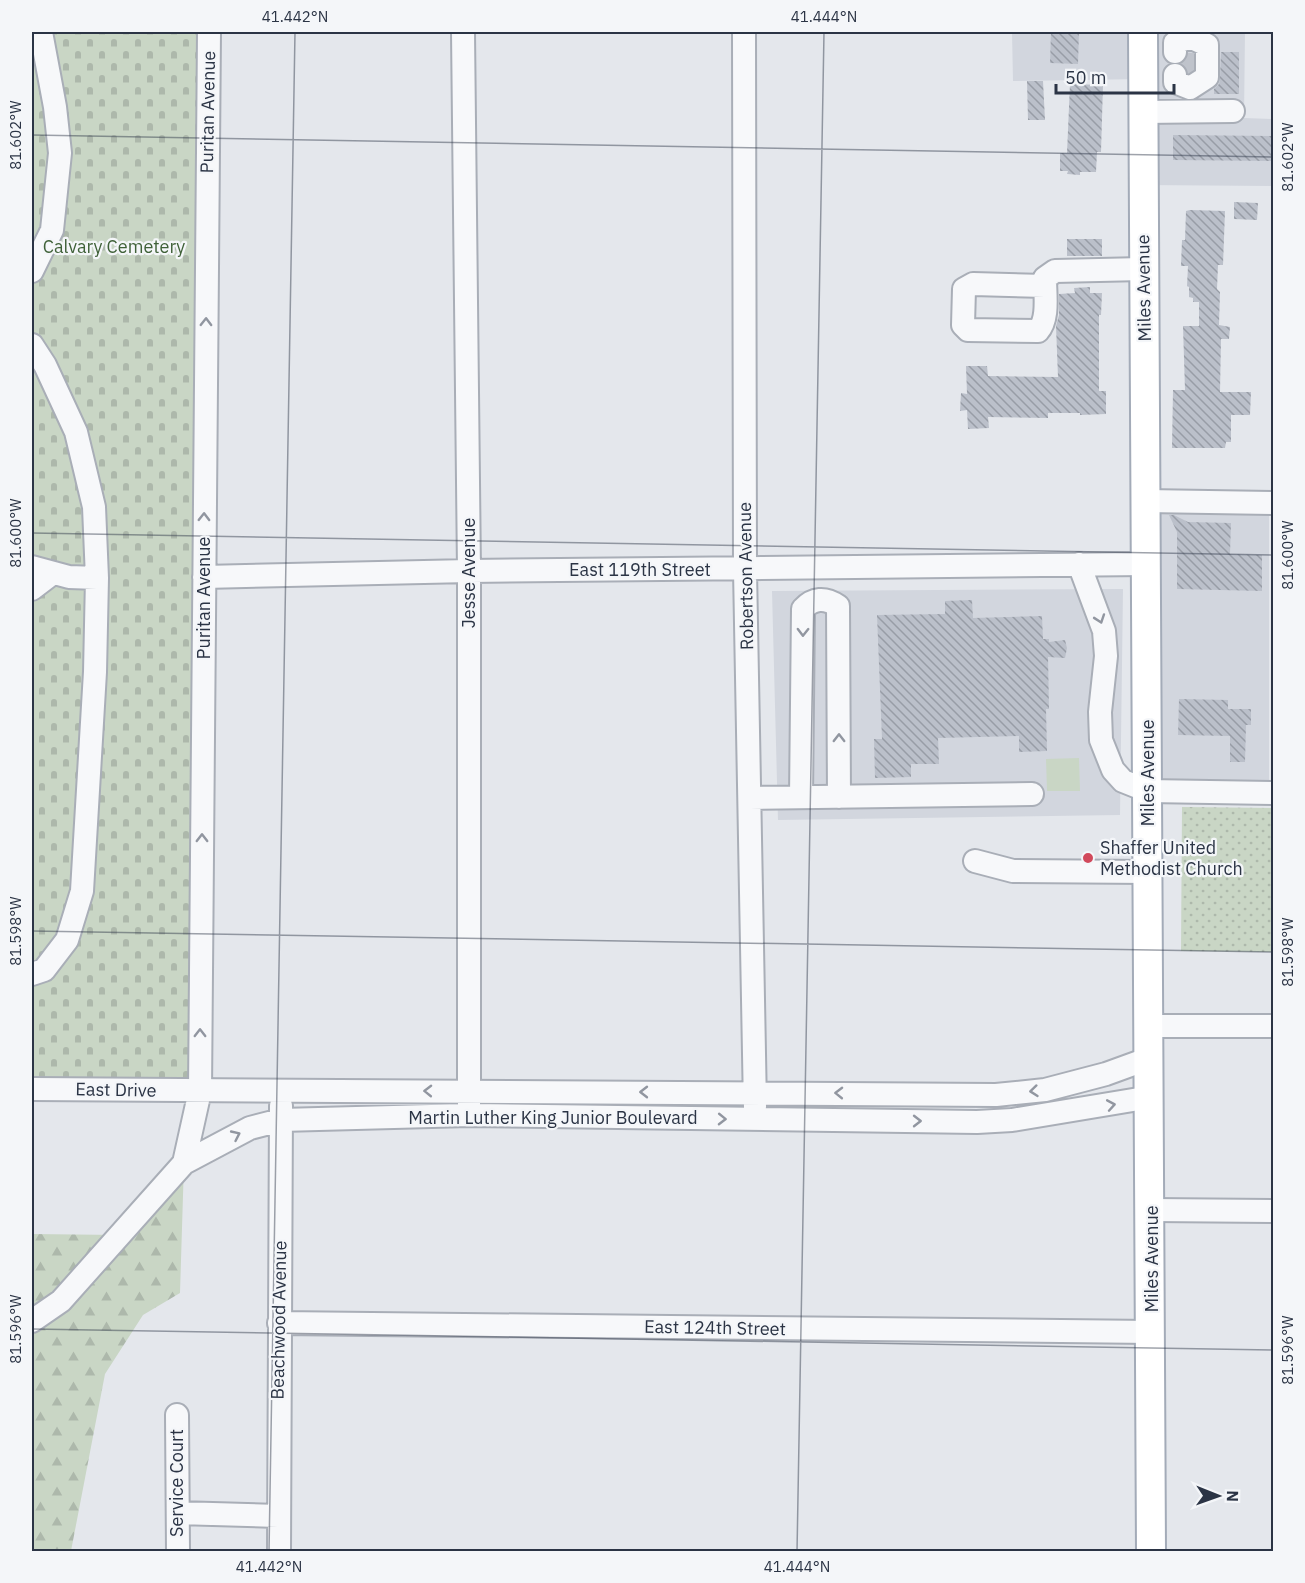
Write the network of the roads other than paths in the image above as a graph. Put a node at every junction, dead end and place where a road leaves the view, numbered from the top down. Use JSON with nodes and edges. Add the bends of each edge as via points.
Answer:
{"nodes":[{"id":1,"x":41,"y":32,"type":"edge"},
{"id":2,"x":209,"y":32,"type":"edge"},
{"id":3,"x":463,"y":32,"type":"edge"},
{"id":4,"x":744,"y":32,"type":"edge"},
{"id":5,"x":1143,"y":32,"type":"edge"},
{"id":6,"x":1186,"y":59,"type":"tunnel mouth"},
{"id":7,"x":1190,"y":111,"type":"junction"},
{"id":8,"x":1233,"y":111,"type":"dead end"},
{"id":9,"x":1143,"y":112,"type":"junction"},
{"id":10,"x":1143,"y":269,"type":"junction"},
{"id":11,"x":32,"y":271,"type":"edge"},
{"id":12,"x":1045,"y":286,"type":"dead end"},
{"id":13,"x":32,"y":345,"type":"edge"},
{"id":14,"x":1146,"y":501,"type":"junction"},
{"id":15,"x":1274,"y":503,"type":"edge"},
{"id":16,"x":1079,"y":564,"type":"junction"},
{"id":17,"x":1147,"y":564,"type":"junction"},
{"id":18,"x":42,"y":570,"type":"edge"},
{"id":19,"x":745,"y":570,"type":"junction"},
{"id":20,"x":469,"y":571,"type":"junction"},
{"id":21,"x":204,"y":577,"type":"junction"},
{"id":22,"x":97,"y":578,"type":"junction"},
{"id":23,"x":32,"y":589,"type":"edge"},
{"id":24,"x":1148,"y":791,"type":"junction"},
{"id":25,"x":1274,"y":793,"type":"edge"},
{"id":26,"x":1032,"y":794,"type":"dead end"},
{"id":27,"x":801,"y":797,"type":"junction"},
{"id":28,"x":839,"y":797,"type":"junction"},
{"id":29,"x":750,"y":798,"type":"junction"},
{"id":30,"x":975,"y":861,"type":"dead end"},
{"id":31,"x":1149,"y":872,"type":"junction"},
{"id":32,"x":32,"y":974,"type":"edge"},
{"id":33,"x":1150,"y":1026,"type":"junction"},
{"id":34,"x":1274,"y":1026,"type":"edge"},
{"id":35,"x":1150,"y":1059,"type":"junction"},
{"id":36,"x":32,"y":1089,"type":"edge"},
{"id":37,"x":282,"y":1089,"type":"junction"},
{"id":38,"x":200,"y":1091,"type":"junction"},
{"id":39,"x":469,"y":1091,"type":"junction"},
{"id":40,"x":756,"y":1092,"type":"junction"},
{"id":41,"x":1151,"y":1098,"type":"junction"},
{"id":42,"x":469,"y":1115,"type":"junction"},
{"id":43,"x":281,"y":1120,"type":"junction"},
{"id":44,"x":755,"y":1120,"type":"junction"},
{"id":45,"x":184,"y":1162,"type":"junction"},
{"id":46,"x":1152,"y":1210,"type":"junction"},
{"id":47,"x":1274,"y":1211,"type":"edge"},
{"id":48,"x":32,"y":1321,"type":"edge"},
{"id":49,"x":279,"y":1323,"type":"junction"},
{"id":50,"x":1152,"y":1332,"type":"junction"},
{"id":51,"x":177,"y":1415,"type":"dead end"},
{"id":52,"x":178,"y":1513,"type":"junction"},
{"id":53,"x":278,"y":1516,"type":"junction"},
{"id":54,"x":178,"y":1551,"type":"edge"},
{"id":55,"x":279,"y":1551,"type":"edge"},
{"id":56,"x":1151,"y":1551,"type":"edge"}],
"edges":[{"from":1,"to":11,"type":"street","via":[[60,153],[52,230]]},
{"from":21,"to":2,"type":"street","name":"Puritan Avenue","one_way":true},
{"from":3,"to":20,"type":"street","name":"Jesse Avenue"},
{"from":4,"to":19,"type":"street","name":"Robertson Avenue"},
{"from":5,"to":9,"type":"main road","name":"Miles Avenue"},
{"from":6,"to":7,"type":"street"},
{"from":7,"to":8,"type":"street"},
{"from":7,"to":9,"type":"street"},
{"from":9,"to":10,"type":"main road","name":"Miles Avenue"},
{"from":10,"to":12,"type":"street","via":[[1055,271],[1045,279]]},
{"from":10,"to":14,"type":"main road","name":"Miles Avenue"},
{"from":13,"to":22,"type":"street","via":[[76,432],[94,507]]},
{"from":14,"to":15,"type":"street"},
{"from":14,"to":17,"type":"main road","name":"Miles Avenue"},
{"from":16,"to":17,"type":"street","name":"East 119th Street"},
{"from":16,"to":19,"type":"street","name":"East 119th Street"},
{"from":16,"to":24,"type":"street","one_way":true,"via":[[1104,631],[1101,740],[1113,770],[1123,781]]},
{"from":17,"to":24,"type":"main road","name":"Miles Avenue"},
{"from":18,"to":22,"type":"street","via":[[69,577]]},
{"from":18,"to":23,"type":"street"},
{"from":19,"to":20,"type":"street","name":"East 119th Street"},
{"from":19,"to":29,"type":"street","name":"Robertson Avenue"},
{"from":20,"to":21,"type":"street","name":"East 119th Street"},
{"from":20,"to":39,"type":"street","name":"Jesse Avenue"},
{"from":38,"to":21,"type":"street","name":"Puritan Avenue","one_way":true},
{"from":22,"to":32,"type":"street","via":[[82,891],[68,940],[45,970]]},
{"from":24,"to":25,"type":"street"},
{"from":24,"to":31,"type":"main road","name":"Miles Avenue"},
{"from":26,"to":28,"type":"street"},
{"from":27,"to":28,"type":"street"},
{"from":28,"to":27,"type":"street","one_way":true,"via":[[838,606],[821,599],[809,602],[803,609]]},
{"from":27,"to":29,"type":"street"},
{"from":29,"to":40,"type":"street","name":"Robertson Avenue"},
{"from":30,"to":31,"type":"street","via":[[1013,871]]},
{"from":31,"to":33,"type":"main road","name":"Miles Avenue"},
{"from":33,"to":34,"type":"street"},
{"from":33,"to":35,"type":"main road","name":"Miles Avenue"},
{"from":35,"to":40,"type":"street","name":"Martin Luther King Junior Boulevard","one_way":true,"via":[[1045,1090],[996,1095]]},
{"from":35,"to":41,"type":"main road","name":"Miles Avenue"},
{"from":36,"to":38,"type":"street","name":"East Drive"},
{"from":37,"to":38,"type":"street","name":"Martin Luther King Junior Boulevard"},
{"from":39,"to":37,"type":"street","name":"Martin Luther King Junior Boulevard","one_way":true},
{"from":37,"to":43,"type":"street","name":"Beachwood Avenue"},
{"from":38,"to":45,"type":"street","name":"Puritan Avenue"},
{"from":40,"to":39,"type":"street","name":"Martin Luther King Junior Boulevard","one_way":true},
{"from":39,"to":42,"type":"street","name":"Jesse Avenue"},
{"from":40,"to":44,"type":"street","name":"Robertson Avenue"},
{"from":44,"to":41,"type":"street","name":"Martin Luther King Junior Boulevard","one_way":true,"via":[[1012,1120]]},
{"from":41,"to":46,"type":"main road","name":"Miles Avenue"},
{"from":42,"to":43,"type":"street","name":"Martin Luther King Junior Boulevard"},
{"from":42,"to":44,"type":"street","name":"Martin Luther King Junior Boulevard","one_way":true},
{"from":45,"to":43,"type":"street","name":"Martin Luther King Junior Boulevard","one_way":true,"via":[[250,1128]]},
{"from":43,"to":49,"type":"street","name":"Beachwood Avenue"},
{"from":45,"to":48,"type":"street","name":"Martin Luther King Junior Boulevard","via":[[61,1301]]},
{"from":46,"to":47,"type":"street"},
{"from":46,"to":50,"type":"main road","name":"Miles Avenue"},
{"from":49,"to":50,"type":"street","name":"East 124th Street"},
{"from":49,"to":53,"type":"street","name":"Beachwood Avenue"},
{"from":50,"to":56,"type":"main road","name":"Miles Avenue"},
{"from":51,"to":52,"type":"street","name":"Service Court"},
{"from":52,"to":53,"type":"street"},
{"from":52,"to":54,"type":"street","name":"Service Court"},
{"from":53,"to":55,"type":"street","name":"Beachwood Avenue"}]}
